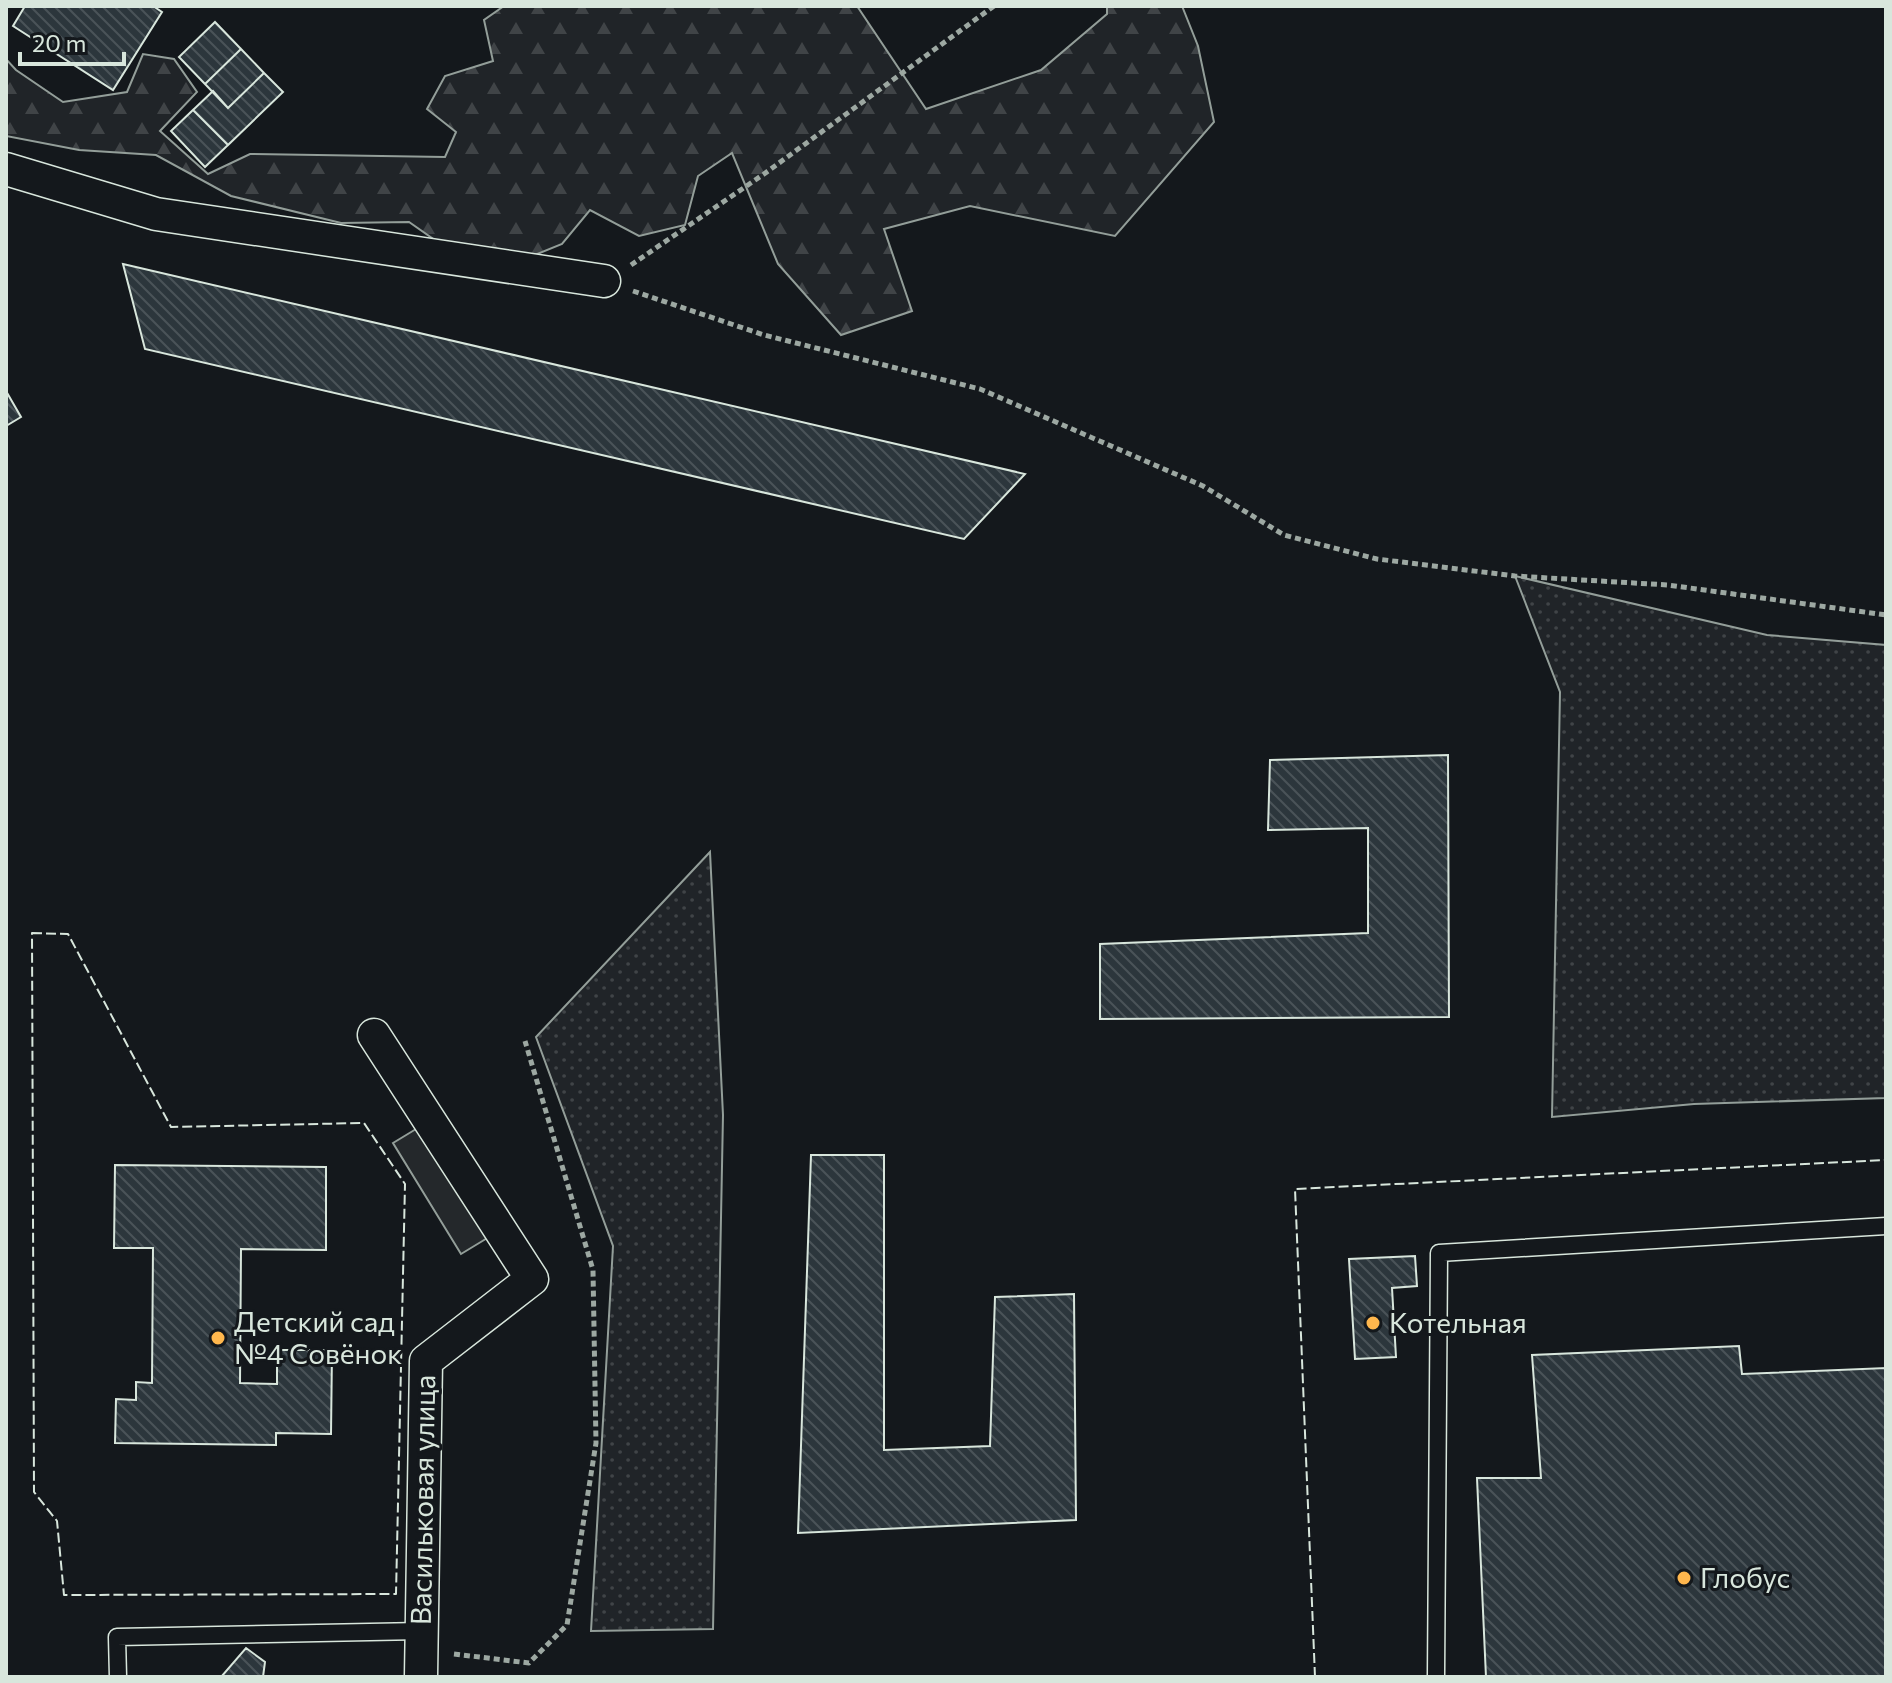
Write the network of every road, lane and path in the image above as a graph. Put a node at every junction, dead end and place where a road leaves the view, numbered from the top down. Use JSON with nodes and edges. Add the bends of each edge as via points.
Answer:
{"nodes":[{"id":1,"x":994,"y":6,"type":"edge"},
{"id":2,"x":6,"y":169,"type":"edge"},
{"id":3,"x":604,"y":281,"type":"junction"},
{"id":4,"x":1886,"y":615,"type":"edge"},
{"id":5,"x":374,"y":1035,"type":"dead end"},
{"id":6,"x":525,"y":1041,"type":"dead end"},
{"id":7,"x":1886,"y":1226,"type":"edge"},
{"id":8,"x":421,"y":1653,"type":"edge"},
{"id":9,"x":118,"y":1677,"type":"edge"},
{"id":10,"x":1436,"y":1677,"type":"edge"}],
"edges":[{"from":1,"to":3,"type":"path","via":[[701,218]]},
{"from":2,"to":3,"type":"street","via":[[156,214]]},
{"from":3,"to":4,"type":"path","via":[[764,335],[980,389],[1203,486],[1284,535],[1330,547],[1377,559],[1515,576],[1668,585]]},
{"from":5,"to":8,"type":"street","name":"Васильковая улица","via":[[532,1279],[426,1361]]},
{"from":6,"to":8,"type":"path","via":[[593,1270],[596,1443],[567,1625],[529,1663]]},
{"from":7,"to":10,"type":"lane","via":[[1439,1253]]},
{"from":8,"to":9,"type":"lane","via":[[117,1637]]}]}
